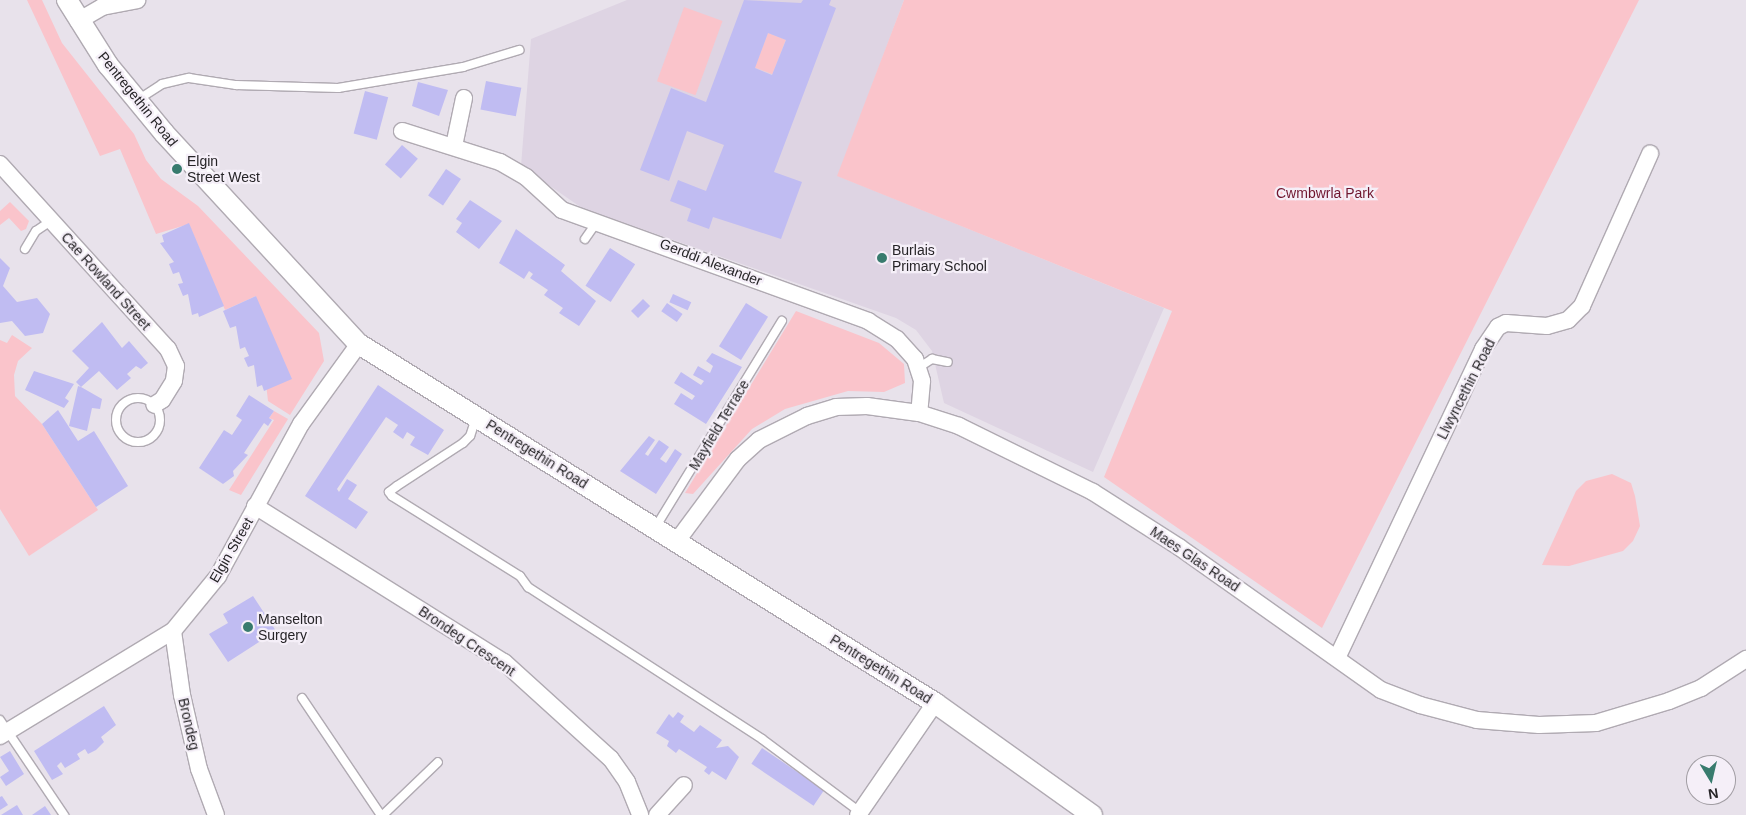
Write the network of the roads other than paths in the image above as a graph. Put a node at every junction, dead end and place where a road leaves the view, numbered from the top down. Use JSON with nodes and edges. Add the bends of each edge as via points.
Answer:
{"nodes":[{"id":1,"x":67,"y":0,"type":"edge"},
{"id":2,"x":137,"y":0,"type":"edge"},
{"id":3,"x":78,"y":22,"type":"junction"},
{"id":4,"x":519,"y":50,"type":"dead end"},
{"id":5,"x":464,"y":98,"type":"dead end"},
{"id":6,"x":137,"y":100,"type":"junction"},
{"id":7,"x":402,"y":131,"type":"dead end"},
{"id":8,"x":454,"y":146,"type":"junction"},
{"id":9,"x":1650,"y":154,"type":"dead end"},
{"id":10,"x":0,"y":164,"type":"edge"},
{"id":11,"x":51,"y":221,"type":"junction"},
{"id":12,"x":597,"y":222,"type":"junction"},
{"id":13,"x":585,"y":239,"type":"dead end"},
{"id":14,"x":25,"y":249,"type":"dead end"},
{"id":15,"x":782,"y":321,"type":"dead end"},
{"id":16,"x":359,"y":344,"type":"junction"},
{"id":17,"x":948,"y":362,"type":"dead end"},
{"id":18,"x":918,"y":368,"type":"junction"},
{"id":19,"x":154,"y":405,"type":"junction"},
{"id":20,"x":919,"y":414,"type":"junction"},
{"id":21,"x":477,"y":416,"type":"junction"},
{"id":22,"x":256,"y":506,"type":"junction"},
{"id":23,"x":655,"y":528,"type":"junction"},
{"id":24,"x":677,"y":542,"type":"junction"},
{"id":25,"x":173,"y":631,"type":"junction"},
{"id":26,"x":1337,"y":658,"type":"junction"},
{"id":27,"x":1746,"y":659,"type":"edge"},
{"id":28,"x":302,"y":698,"type":"dead end"},
{"id":29,"x":935,"y":703,"type":"junction"},
{"id":30,"x":2,"y":729,"type":"edge"},
{"id":31,"x":438,"y":762,"type":"dead end"},
{"id":32,"x":684,"y":785,"type":"dead end"},
{"id":33,"x":859,"y":814,"type":"edge"},
{"id":34,"x":64,"y":815,"type":"edge"},
{"id":35,"x":216,"y":815,"type":"edge"},
{"id":36,"x":382,"y":815,"type":"edge"},
{"id":37,"x":640,"y":815,"type":"edge"},
{"id":38,"x":656,"y":815,"type":"edge"},
{"id":39,"x":1092,"y":815,"type":"edge"}],
"edges":[{"from":1,"to":3,"type":"street","name":"Pentregethin Road"},
{"from":2,"to":3,"type":"street","via":[[102,8]]},
{"from":3,"to":6,"type":"street","name":"Pentregethin Road"},
{"from":4,"to":6,"type":"lane","via":[[463,67],[338,88],[189,78],[162,84]]},
{"from":5,"to":8,"type":"street"},
{"from":6,"to":16,"type":"street","name":"Pentregethin Road"},
{"from":7,"to":8,"type":"street","name":"Gerddi Alexander"},
{"from":8,"to":12,"type":"street","name":"Gerddi Alexander","via":[[500,162],[526,177],[562,210]]},
{"from":9,"to":26,"type":"street","name":"Llwyncethin Road","via":[[1582,306],[1568,320],[1547,326],[1506,323],[1498,327],[1483,349]]},
{"from":10,"to":11,"type":"street","name":"Cae Rowland Street"},
{"from":11,"to":14,"type":"lane","via":[[36,231]]},
{"from":11,"to":19,"type":"street","name":"Cae Rowland Street","via":[[172,355],[176,366],[173,386]]},
{"from":12,"to":13,"type":"lane"},
{"from":12,"to":18,"type":"street","name":"Gerddi Alexander","via":[[868,321],[897,339],[915,358]]},
{"from":15,"to":23,"type":"lane","name":"Mayfield Terrace"},
{"from":16,"to":21,"type":"street","name":"Pentregethin Road"},
{"from":16,"to":22,"type":"street","name":"Elgin Street","via":[[300,424]]},
{"from":17,"to":18,"type":"lane","via":[[932,359]]},
{"from":18,"to":20,"type":"street","name":"Gerddi Alexander","via":[[923,401]]},
{"from":19,"to":19,"type":"lane","via":[[160,420],[155,435],[144,442],[133,442],[122,435],[116,419],[125,403],[142,399]]},
{"from":20,"to":24,"type":"street","name":"Maes Glas Road","via":[[867,406],[836,407],[783,426],[738,459]]},
{"from":20,"to":26,"type":"street","name":"Maes Glas Road","via":[[959,426],[1093,492],[1179,547]]},
{"from":21,"to":23,"type":"street","name":"Pentregethin Road"},
{"from":21,"to":33,"type":"lane","via":[[470,436],[463,444],[397,486],[389,492],[392,496],[520,576],[528,587],[762,739]]},
{"from":22,"to":25,"type":"street","name":"Elgin Street","via":[[218,576]]},
{"from":22,"to":37,"type":"street","name":"Brondeg Crescent","via":[[504,662],[611,759],[627,782]]},
{"from":23,"to":24,"type":"street","name":"Pentregethin Road"},
{"from":24,"to":29,"type":"street","name":"Pentregethin Road"},
{"from":25,"to":30,"type":"street","name":"Elgin Street"},
{"from":25,"to":35,"type":"street","name":"Brondeg","via":[[182,696],[199,769]]},
{"from":26,"to":27,"type":"street","name":"Maes Glas Road","via":[[1381,690],[1420,705],[1477,720],[1539,725],[1596,722],[1645,710],[1701,688]]},
{"from":28,"to":36,"type":"lane"},
{"from":29,"to":33,"type":"street"},
{"from":29,"to":39,"type":"street","name":"Pentregethin Road"},
{"from":30,"to":34,"type":"lane"},
{"from":31,"to":36,"type":"lane"},
{"from":32,"to":38,"type":"street"}]}
